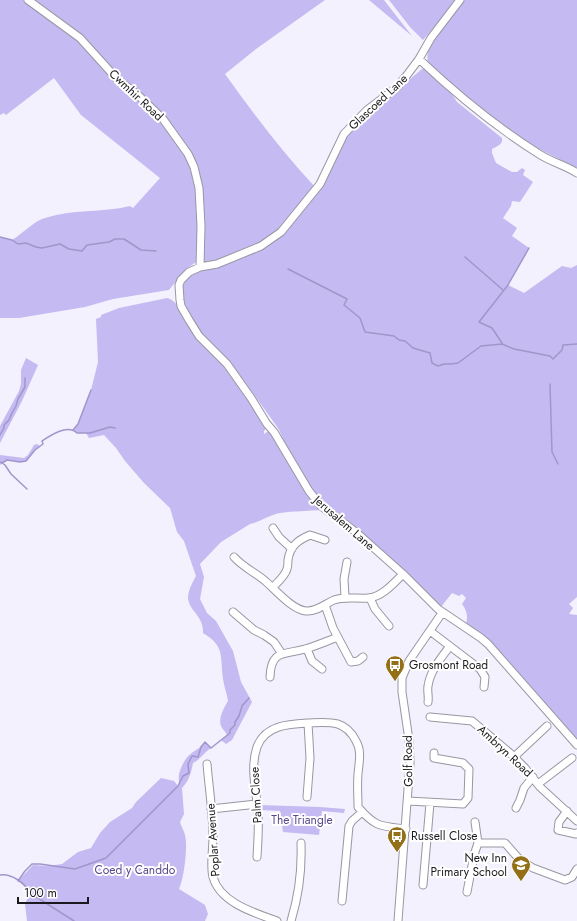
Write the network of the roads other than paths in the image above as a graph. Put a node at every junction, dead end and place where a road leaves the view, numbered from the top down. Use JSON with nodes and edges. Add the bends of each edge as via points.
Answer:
{"nodes":[{"id":1,"x":28,"y":0,"type":"edge"},
{"id":2,"x":460,"y":0,"type":"edge"},
{"id":3,"x":419,"y":59,"type":"junction"},
{"id":4,"x":577,"y":173,"type":"edge"},
{"id":5,"x":200,"y":267,"type":"junction"},
{"id":6,"x":273,"y":528,"type":"dead end"},
{"id":7,"x":325,"y":540,"type":"dead end"},
{"id":8,"x":292,"y":549,"type":"junction"},
{"id":9,"x":234,"y":557,"type":"dead end"},
{"id":10,"x":347,"y":562,"type":"dead end"},
{"id":11,"x":403,"y":574,"type":"junction"},
{"id":12,"x":273,"y":587,"type":"junction"},
{"id":13,"x":345,"y":598,"type":"junction"},
{"id":14,"x":370,"y":598,"type":"junction"},
{"id":15,"x":325,"y":605,"type":"junction"},
{"id":16,"x":233,"y":612,"type":"dead end"},
{"id":17,"x":442,"y":612,"type":"junction"},
{"id":18,"x":388,"y":626,"type":"dead end"},
{"id":19,"x":430,"y":631,"type":"junction"},
{"id":20,"x":338,"y":637,"type":"junction"},
{"id":21,"x":450,"y":646,"type":"junction"},
{"id":22,"x":307,"y":649,"type":"junction"},
{"id":23,"x":282,"y":654,"type":"junction"},
{"id":24,"x":363,"y":657,"type":"dead end"},
{"id":25,"x":322,"y":669,"type":"dead end"},
{"id":26,"x":270,"y":677,"type":"dead end"},
{"id":27,"x":484,"y":687,"type":"dead end"},
{"id":28,"x":428,"y":702,"type":"dead end"},
{"id":29,"x":430,"y":717,"type":"dead end"},
{"id":30,"x":308,"y":723,"type":"junction"},
{"id":31,"x":547,"y":726,"type":"dead end"},
{"id":32,"x":577,"y":746,"type":"edge"},
{"id":33,"x":434,"y":753,"type":"dead end"},
{"id":34,"x":514,"y":757,"type":"junction"},
{"id":35,"x":572,"y":758,"type":"dead end"},
{"id":36,"x":207,"y":764,"type":"dead end"},
{"id":37,"x":533,"y":778,"type":"junction"},
{"id":38,"x":538,"y":784,"type":"junction"},
{"id":39,"x":307,"y":798,"type":"dead end"},
{"id":40,"x":408,"y":801,"type":"junction"},
{"id":41,"x":430,"y":802,"type":"junction"},
{"id":42,"x":257,"y":804,"type":"junction"},
{"id":43,"x":516,"y":808,"type":"dead end"},
{"id":44,"x":211,"y":809,"type":"junction"},
{"id":45,"x":567,"y":811,"type":"junction"},
{"id":46,"x":362,"y":812,"type":"junction"},
{"id":47,"x":576,"y":817,"type":"edge"},
{"id":48,"x":475,"y":822,"type":"dead end"},
{"id":49,"x":406,"y":829,"type":"junction"},
{"id":50,"x":577,"y":833,"type":"edge"},
{"id":51,"x":301,"y":843,"type":"dead end"},
{"id":52,"x":478,"y":844,"type":"junction"},
{"id":53,"x":257,"y":857,"type":"dead end"},
{"id":54,"x":577,"y":869,"type":"edge"},
{"id":55,"x":423,"y":885,"type":"dead end"},
{"id":56,"x":468,"y":892,"type":"dead end"},
{"id":57,"x":342,"y":901,"type":"dead end"},
{"id":58,"x":260,"y":918,"type":"edge"},
{"id":59,"x":277,"y":921,"type":"edge"},
{"id":60,"x":291,"y":921,"type":"edge"},
{"id":61,"x":398,"y":921,"type":"edge"}],
"edges":[{"from":1,"to":5,"type":"street","name":"Cwmhir Road","via":[[80,38],[118,79],[163,119],[188,154],[199,188]]},
{"from":2,"to":3,"type":"street","name":"Glascoed Lane","via":[[431,38]]},
{"from":3,"to":4,"type":"street","via":[[483,115],[540,154]]},
{"from":3,"to":5,"type":"street","name":"Glascoed Lane","via":[[396,88],[367,110],[344,134],[320,184],[281,232],[260,246],[217,264]]},
{"from":5,"to":11,"type":"street","name":"Jerusalem Lane","via":[[189,272],[179,285],[182,306],[199,336],[227,364],[247,392],[274,432],[308,491],[322,506]]},
{"from":6,"to":8,"type":"street"},
{"from":7,"to":8,"type":"street","via":[[310,535],[293,545]]},
{"from":8,"to":12,"type":"street","via":[[287,570]]},
{"from":9,"to":12,"type":"street"},
{"from":10,"to":13,"type":"street","via":[[344,578]]},
{"from":11,"to":14,"type":"street","via":[[386,590]]},
{"from":11,"to":17,"type":"street","name":"Jerusalem Lane"},
{"from":12,"to":15,"type":"street","via":[[283,598],[305,611]]},
{"from":13,"to":14,"type":"street"},
{"from":13,"to":15,"type":"street"},
{"from":14,"to":18,"type":"street"},
{"from":15,"to":20,"type":"street"},
{"from":16,"to":23,"type":"street","via":[[254,630],[274,642]]},
{"from":17,"to":19,"type":"street","name":"Golf Road"},
{"from":17,"to":32,"type":"street","name":"Jerusalem Lane","via":[[488,644]]},
{"from":19,"to":21,"type":"street"},
{"from":19,"to":40,"type":"street","name":"Golf Road","via":[[409,661],[402,678],[409,740]]},
{"from":20,"to":22,"type":"street"},
{"from":20,"to":24,"type":"street","via":[[351,662]]},
{"from":21,"to":27,"type":"street","via":[[480,669],[485,677]]},
{"from":21,"to":28,"type":"street","via":[[430,678]]},
{"from":22,"to":23,"type":"street"},
{"from":22,"to":25,"type":"street","via":[[312,661]]},
{"from":23,"to":26,"type":"street","via":[[276,657]]},
{"from":29,"to":34,"type":"street","name":"Ambryn Road","via":[[472,721]]},
{"from":30,"to":39,"type":"street","via":[[310,758]]},
{"from":30,"to":42,"type":"street","name":"Palm Close","via":[[281,725],[271,730],[257,746],[254,776]]},
{"from":30,"to":46,"type":"street","name":"Palm Close","via":[[328,721],[339,724],[356,740],[360,752],[358,807]]},
{"from":31,"to":34,"type":"street"},
{"from":33,"to":41,"type":"street","via":[[434,758],[463,764],[469,769],[468,798],[463,804]]},
{"from":34,"to":37,"type":"street","name":"Ambryn Road"},
{"from":35,"to":38,"type":"street"},
{"from":36,"to":44,"type":"street","name":"Poplar Avenue"},
{"from":37,"to":38,"type":"street","name":"Ambryn Road"},
{"from":37,"to":43,"type":"street","via":[[524,788]]},
{"from":38,"to":45,"type":"street","name":"Ambryn Road"},
{"from":40,"to":41,"type":"street"},
{"from":40,"to":49,"type":"street","name":"Golf Road"},
{"from":41,"to":55,"type":"street"},
{"from":42,"to":44,"type":"street"},
{"from":42,"to":53,"type":"street","name":"Palm Close"},
{"from":44,"to":58,"type":"street","name":"Poplar Avenue","via":[[213,878],[236,904]]},
{"from":45,"to":47,"type":"street","name":"Ambryn Road"},
{"from":45,"to":50,"type":"street","via":[[559,822],[558,830]]},
{"from":46,"to":49,"type":"street","via":[[373,823]]},
{"from":46,"to":57,"type":"street","via":[[349,826]]},
{"from":48,"to":52,"type":"street"},
{"from":49,"to":61,"type":"street","name":"Golf Road"},
{"from":51,"to":60,"type":"street","via":[[300,884]]},
{"from":52,"to":54,"type":"street","via":[[505,843],[520,860],[533,868],[565,880],[572,877]]},
{"from":52,"to":56,"type":"street"},
{"from":58,"to":59,"type":"street","name":"Poplar Avenue"}]}
